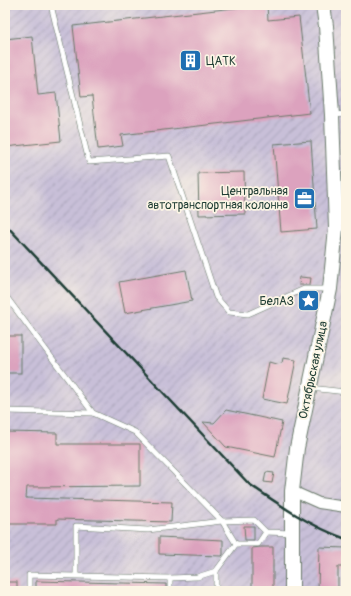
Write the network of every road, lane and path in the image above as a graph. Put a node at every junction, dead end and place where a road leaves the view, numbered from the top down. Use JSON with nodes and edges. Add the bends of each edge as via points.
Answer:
{"nodes":[{"id":1,"x":50,"y":5,"type":"edge"},
{"id":2,"x":323,"y":5,"type":"edge"},
{"id":3,"x":339,"y":115,"type":"edge"},
{"id":4,"x":330,"y":289,"type":"junction"},
{"id":5,"x":5,"y":294,"type":"edge"},
{"id":6,"x":310,"y":388,"type":"junction"},
{"id":7,"x":346,"y":392,"type":"edge"},
{"id":8,"x":5,"y":411,"type":"edge"},
{"id":9,"x":92,"y":413,"type":"junction"},
{"id":10,"x":292,"y":490,"type":"junction"},
{"id":11,"x":346,"y":508,"type":"edge"},
{"id":12,"x":222,"y":521,"type":"junction"},
{"id":13,"x":266,"y":532,"type":"junction"},
{"id":14,"x":292,"y":533,"type":"junction"},
{"id":15,"x":236,"y":544,"type":"junction"},
{"id":16,"x":216,"y":571,"type":"junction"},
{"id":17,"x":76,"y":575,"type":"junction"},
{"id":18,"x":170,"y":578,"type":"junction"},
{"id":19,"x":29,"y":591,"type":"edge"},
{"id":20,"x":170,"y":591,"type":"edge"},
{"id":21,"x":216,"y":591,"type":"edge"},
{"id":22,"x":292,"y":591,"type":"edge"}],
"edges":[{"from":1,"to":4,"type":"lane","via":[[89,162],[169,156],[216,297],[229,312],[248,314],[304,289]]},
{"from":2,"to":3,"type":"street","name":"Октябрьская улица"},
{"from":3,"to":4,"type":"street","name":"Октябрьская улица","via":[[336,228]]},
{"from":4,"to":6,"type":"street","name":"Октябрьская улица"},
{"from":5,"to":9,"type":"lane"},
{"from":6,"to":7,"type":"lane"},
{"from":6,"to":10,"type":"street","name":"Октябрьская улица","via":[[297,448]]},
{"from":8,"to":9,"type":"lane"},
{"from":9,"to":12,"type":"lane","via":[[135,432]]},
{"from":10,"to":11,"type":"street","via":[[319,503]]},
{"from":10,"to":14,"type":"street","name":"Октябрьская улица"},
{"from":12,"to":13,"type":"lane","via":[[254,520]]},
{"from":12,"to":15,"type":"lane"},
{"from":12,"to":17,"type":"lane","via":[[148,530],[76,526]]},
{"from":13,"to":14,"type":"lane"},
{"from":13,"to":15,"type":"lane","via":[[258,544]]},
{"from":14,"to":22,"type":"street","name":"Октябрьская улица"},
{"from":15,"to":16,"type":"lane"},
{"from":16,"to":18,"type":"lane","via":[[197,577]]},
{"from":16,"to":21,"type":"lane"},
{"from":17,"to":18,"type":"lane"},
{"from":17,"to":19,"type":"lane","via":[[29,575]]},
{"from":18,"to":20,"type":"lane"}]}
